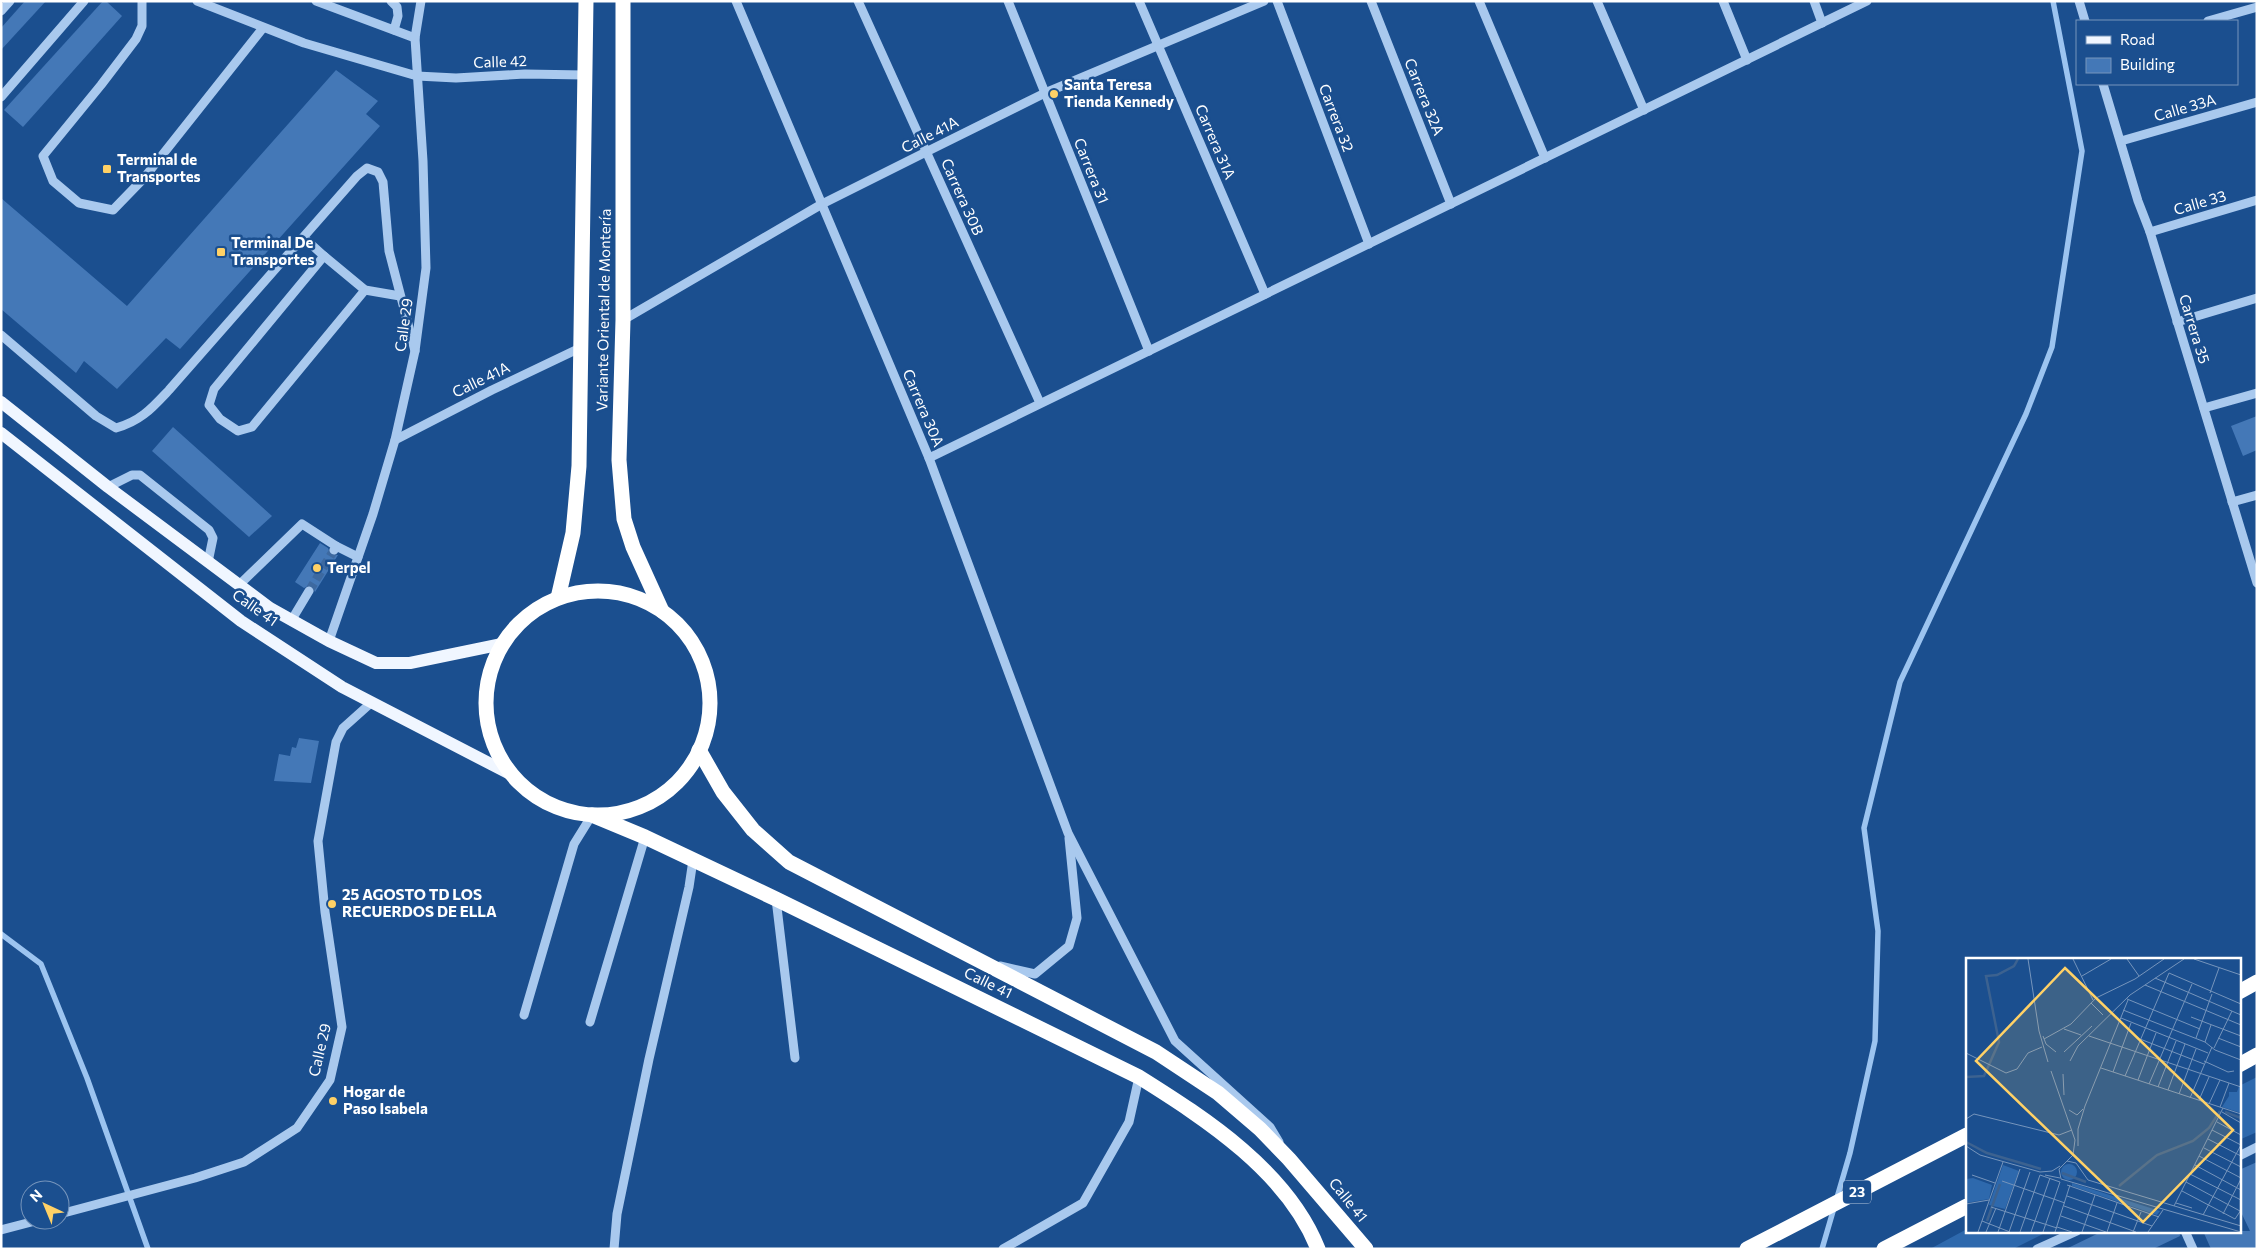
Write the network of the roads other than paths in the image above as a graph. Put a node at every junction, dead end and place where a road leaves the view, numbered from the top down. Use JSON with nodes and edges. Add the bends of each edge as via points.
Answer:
{"nodes":[{"id":1,"x":10,"y":1,"type":"edge"},
{"id":2,"x":84,"y":1,"type":"edge"},
{"id":3,"x":142,"y":1,"type":"edge"},
{"id":4,"x":197,"y":1,"type":"edge"},
{"id":5,"x":392,"y":1,"type":"edge"},
{"id":6,"x":586,"y":1,"type":"edge"},
{"id":7,"x":623,"y":1,"type":"edge"},
{"id":8,"x":736,"y":1,"type":"edge"},
{"id":9,"x":858,"y":1,"type":"edge"},
{"id":10,"x":1008,"y":1,"type":"edge"},
{"id":11,"x":1139,"y":1,"type":"edge"},
{"id":12,"x":1264,"y":1,"type":"edge"},
{"id":13,"x":1277,"y":1,"type":"edge"},
{"id":14,"x":1371,"y":1,"type":"edge"},
{"id":15,"x":1479,"y":1,"type":"edge"},
{"id":16,"x":1596,"y":1,"type":"edge"},
{"id":17,"x":1722,"y":1,"type":"edge"},
{"id":18,"x":1814,"y":1,"type":"edge"},
{"id":19,"x":1867,"y":1,"type":"edge"},
{"id":20,"x":2079,"y":1,"type":"edge"},
{"id":21,"x":318,"y":2,"type":"edge"},
{"id":22,"x":423,"y":2,"type":"edge"},
{"id":23,"x":2257,"y":7,"type":"edge"},
{"id":24,"x":1,"y":11,"type":"edge"},
{"id":25,"x":2085,"y":20,"type":"edge"},
{"id":26,"x":2212,"y":20,"type":"edge"},
{"id":27,"x":1822,"y":23,"type":"junction"},
{"id":28,"x":263,"y":28,"type":"junction"},
{"id":29,"x":394,"y":30,"type":"junction"},
{"id":30,"x":415,"y":38,"type":"junction"},
{"id":31,"x":1158,"y":45,"type":"junction"},
{"id":32,"x":1747,"y":60,"type":"junction"},
{"id":33,"x":584,"y":75,"type":"junction"},
{"id":34,"x":417,"y":76,"type":"junction"},
{"id":35,"x":2103,"y":85,"type":"edge"},
{"id":36,"x":1045,"y":93,"type":"junction"},
{"id":37,"x":1,"y":97,"type":"edge"},
{"id":38,"x":2257,"y":102,"type":"edge"},
{"id":39,"x":1644,"y":110,"type":"junction"},
{"id":40,"x":2121,"y":141,"type":"junction"},
{"id":41,"x":926,"y":152,"type":"junction"},
{"id":42,"x":1545,"y":158,"type":"junction"},
{"id":43,"x":2257,"y":200,"type":"edge"},
{"id":44,"x":822,"y":204,"type":"junction"},
{"id":45,"x":1451,"y":204,"type":"junction"},
{"id":46,"x":2150,"y":232,"type":"junction"},
{"id":47,"x":304,"y":238,"type":"junction"},
{"id":48,"x":1369,"y":244,"type":"junction"},
{"id":49,"x":324,"y":256,"type":"junction"},
{"id":50,"x":365,"y":290,"type":"junction"},
{"id":51,"x":1266,"y":294,"type":"junction"},
{"id":52,"x":400,"y":296,"type":"junction"},
{"id":53,"x":2257,"y":298,"type":"edge"},
{"id":54,"x":623,"y":320,"type":"junction"},
{"id":55,"x":2177,"y":322,"type":"junction"},
{"id":56,"x":1,"y":335,"type":"edge"},
{"id":57,"x":580,"y":348,"type":"junction"},
{"id":58,"x":415,"y":351,"type":"junction"},
{"id":59,"x":1149,"y":351,"type":"junction"},
{"id":60,"x":2257,"y":393,"type":"edge"},
{"id":61,"x":1,"y":402,"type":"edge"},
{"id":62,"x":1040,"y":404,"type":"junction"},
{"id":63,"x":2204,"y":408,"type":"junction"},
{"id":64,"x":1,"y":434,"type":"edge"},
{"id":65,"x":395,"y":440,"type":"junction"},
{"id":66,"x":929,"y":458,"type":"junction"},
{"id":67,"x":108,"y":487,"type":"junction"},
{"id":68,"x":2257,"y":495,"type":"edge"},
{"id":69,"x":2232,"y":502,"type":"junction"},
{"id":70,"x":358,"y":557,"type":"junction"},
{"id":71,"x":208,"y":562,"type":"junction"},
{"id":72,"x":2257,"y":583,"type":"edge"},
{"id":73,"x":239,"y":585,"type":"junction"},
{"id":74,"x":309,"y":591,"type":"tunnel mouth"},
{"id":75,"x":558,"y":598,"type":"junction"},
{"id":76,"x":662,"y":610,"type":"junction"},
{"id":77,"x":290,"y":621,"type":"junction"},
{"id":78,"x":329,"y":641,"type":"junction"},
{"id":79,"x":502,"y":644,"type":"junction"},
{"id":80,"x":372,"y":702,"type":"junction"},
{"id":81,"x":699,"y":750,"type":"junction"},
{"id":82,"x":512,"y":775,"type":"junction"},
{"id":83,"x":592,"y":815,"type":"junction"},
{"id":84,"x":1068,"y":832,"type":"junction"},
{"id":85,"x":645,"y":837,"type":"junction"},
{"id":86,"x":693,"y":860,"type":"junction"},
{"id":87,"x":776,"y":899,"type":"junction"},
{"id":88,"x":986,"y":963,"type":"junction"},
{"id":89,"x":2257,"y":982,"type":"edge"},
{"id":90,"x":2240,"y":991,"type":"edge"},
{"id":91,"x":524,"y":1015,"type":"dead end"},
{"id":92,"x":590,"y":1022,"type":"dead end"},
{"id":93,"x":2257,"y":1055,"type":"edge"},
{"id":94,"x":795,"y":1058,"type":"dead end"},
{"id":95,"x":2240,"y":1064,"type":"edge"},
{"id":96,"x":1139,"y":1077,"type":"junction"},
{"id":97,"x":1966,"y":1136,"type":"edge"},
{"id":98,"x":2257,"y":1147,"type":"edge"},
{"id":99,"x":2240,"y":1156,"type":"edge"},
{"id":100,"x":1289,"y":1159,"type":"junction"},
{"id":101,"x":1966,"y":1207,"type":"edge"},
{"id":102,"x":70,"y":1211,"type":"edge"},
{"id":103,"x":20,"y":1225,"type":"edge"},
{"id":104,"x":1,"y":1230,"type":"edge"},
{"id":105,"x":2075,"y":1232,"type":"edge"},
{"id":106,"x":2186,"y":1232,"type":"edge"},
{"id":107,"x":614,"y":1249,"type":"edge"},
{"id":108,"x":1003,"y":1249,"type":"edge"},
{"id":109,"x":1318,"y":1249,"type":"edge"},
{"id":110,"x":1366,"y":1249,"type":"edge"},
{"id":111,"x":1747,"y":1249,"type":"edge"},
{"id":112,"x":1884,"y":1249,"type":"edge"},
{"id":113,"x":2037,"y":1249,"type":"edge"},
{"id":114,"x":2193,"y":1249,"type":"edge"}],
"edges":[{"from":1,"to":24,"type":"street"},
{"from":2,"to":37,"type":"street"},
{"from":3,"to":28,"type":"street","via":[[142,26],[136,39],[43,156],[53,182],[79,203],[113,210],[144,178]]},
{"from":4,"to":28,"type":"street","name":"Calle 42"},
{"from":5,"to":29,"type":"street","via":[[398,16]]},
{"from":6,"to":33,"type":"highway","name":"Variante Oriental de Montería"},
{"from":7,"to":54,"type":"highway","name":"Variante Oriental de Montería"},
{"from":8,"to":44,"type":"street","name":"Carrera 30A"},
{"from":9,"to":41,"type":"street","name":"Carrera 30B"},
{"from":10,"to":36,"type":"street","name":"Carrera 31"},
{"from":11,"to":31,"type":"street","name":"Carrera 31A"},
{"from":12,"to":31,"type":"street","name":"Calle 41A"},
{"from":13,"to":48,"type":"street","name":"Carrera 32"},
{"from":14,"to":45,"type":"street","name":"Carrera 32A"},
{"from":15,"to":42,"type":"street"},
{"from":16,"to":39,"type":"street"},
{"from":17,"to":32,"type":"street"},
{"from":18,"to":27,"type":"street"},
{"from":19,"to":27,"type":"street"},
{"from":20,"to":25,"type":"street"},
{"from":21,"to":29,"type":"street"},
{"from":22,"to":30,"type":"street","name":"Calle 29"},
{"from":23,"to":26,"type":"street"},
{"from":27,"to":32,"type":"street"},
{"from":28,"to":34,"type":"street","name":"Calle 42"},
{"from":29,"to":30,"type":"street"},
{"from":30,"to":34,"type":"street","name":"Calle 29"},
{"from":31,"to":36,"type":"street","name":"Calle 41A"},
{"from":31,"to":51,"type":"street","name":"Carrera 31A"},
{"from":32,"to":39,"type":"street"},
{"from":33,"to":34,"type":"street","name":"Calle 42"},
{"from":33,"to":57,"type":"highway","name":"Variante Oriental de Montería"},
{"from":34,"to":58,"type":"street","name":"Calle 29","via":[[426,268]]},
{"from":35,"to":40,"type":"street","name":"Carrera 35"},
{"from":36,"to":41,"type":"street","name":"Calle 41A"},
{"from":36,"to":59,"type":"street","name":"Carrera 31"},
{"from":38,"to":40,"type":"street","name":"Calle 33A"},
{"from":39,"to":42,"type":"street"},
{"from":40,"to":46,"type":"street","name":"Carrera 35"},
{"from":41,"to":44,"type":"street","name":"Calle 41A"},
{"from":41,"to":62,"type":"street","name":"Carrera 30B"},
{"from":42,"to":45,"type":"street"},
{"from":43,"to":46,"type":"street","name":"Calle 33"},
{"from":44,"to":54,"type":"street","name":"Calle 41A"},
{"from":44,"to":66,"type":"street","name":"Carrera 30A"},
{"from":45,"to":48,"type":"street"},
{"from":46,"to":55,"type":"street","name":"Carrera 35"},
{"from":47,"to":49,"type":"street"},
{"from":47,"to":52,"type":"street","via":[[357,176],[367,168],[378,172],[383,182],[390,251]]},
{"from":47,"to":56,"type":"street","via":[[169,390],[133,423],[116,428],[96,416]]},
{"from":48,"to":51,"type":"street"},
{"from":49,"to":50,"type":"street"},
{"from":49,"to":50,"type":"street","via":[[214,389],[209,405],[220,419],[238,431],[252,427]]},
{"from":50,"to":52,"type":"street"},
{"from":51,"to":59,"type":"street"},
{"from":52,"to":58,"type":"street"},
{"from":53,"to":55,"type":"street"},
{"from":54,"to":76,"type":"highway","name":"Variante Oriental de Montería","via":[[620,460],[624,519]]},
{"from":55,"to":63,"type":"street","name":"Carrera 35"},
{"from":57,"to":65,"type":"street","name":"Calle 41A"},
{"from":57,"to":75,"type":"highway","name":"Variante Oriental de Montería","via":[[579,466],[574,533]]},
{"from":58,"to":65,"type":"street","name":"Calle 29"},
{"from":59,"to":62,"type":"street"},
{"from":60,"to":63,"type":"street"},
{"from":61,"to":67,"type":"main road","name":"Calle 41"},
{"from":62,"to":66,"type":"street"},
{"from":63,"to":69,"type":"street","name":"Carrera 35"},
{"from":64,"to":80,"type":"main road","name":"Calle 41","via":[[242,621],[342,687]]},
{"from":65,"to":70,"type":"street","name":"Calle 29"},
{"from":66,"to":84,"type":"street","name":"Carrera 30A"},
{"from":67,"to":71,"type":"main road","name":"Calle 41"},
{"from":67,"to":71,"type":"street","via":[[132,475],[140,475],[209,530],[212,538]]},
{"from":68,"to":69,"type":"street"},
{"from":69,"to":72,"type":"street","name":"Carrera 35"},
{"from":70,"to":73,"type":"street","via":[[335,548],[302,524]]},
{"from":70,"to":78,"type":"street","name":"Calle 29"},
{"from":71,"to":73,"type":"main road","name":"Calle 41"},
{"from":73,"to":77,"type":"main road","name":"Calle 41"},
{"from":74,"to":77,"type":"street"},
{"from":75,"to":76,"type":"highway","via":[[585,591],[612,591],[638,598]]},
{"from":75,"to":79,"type":"highway","via":[[536,609]]},
{"from":76,"to":81,"type":"highway","via":[[692,642],[706,673],[710,699],[707,725]]},
{"from":77,"to":78,"type":"main road","name":"Calle 41"},
{"from":78,"to":79,"type":"main road","name":"Calle 41","via":[[376,663],[410,663]]},
{"from":79,"to":82,"type":"highway","via":[[490,670],[486,698],[488,725],[496,752]]},
{"from":80,"to":82,"type":"main road","name":"Calle 41"},
{"from":80,"to":102,"type":"street","name":"Calle 29","via":[[344,728],[336,742],[318,841],[342,1027],[330,1080],[297,1128],[244,1162]]},
{"from":81,"to":83,"type":"highway","via":[[684,773],[663,793],[630,810]]},
{"from":81,"to":88,"type":"highway","name":"Calle 41","via":[[729,800],[753,830],[789,862]]},
{"from":82,"to":83,"type":"highway","via":[[540,799],[556,807]]},
{"from":83,"to":85,"type":"highway","name":"Calle 41"},
{"from":83,"to":91,"type":"street","via":[[574,844]]},
{"from":84,"to":88,"type":"street","via":[[1077,918],[1069,946],[1035,974]]},
{"from":84,"to":100,"type":"street","via":[[1175,1041],[1270,1127]]},
{"from":85,"to":86,"type":"highway","name":"Calle 41"},
{"from":85,"to":92,"type":"street"},
{"from":86,"to":87,"type":"highway","name":"Calle 41"},
{"from":86,"to":107,"type":"street","via":[[617,1214]]},
{"from":87,"to":94,"type":"street"},
{"from":87,"to":96,"type":"highway","name":"Calle 41"},
{"from":88,"to":100,"type":"highway","name":"Calle 41","via":[[1156,1052],[1218,1093]]},
{"from":89,"to":90,"type":"highway"},
{"from":93,"to":95,"type":"highway"},
{"from":96,"to":108,"type":"street","via":[[1129,1122],[1083,1203]]},
{"from":96,"to":109,"type":"highway","name":"Calle 41","via":[[1227,1136],[1294,1204]]},
{"from":97,"to":111,"type":"highway","number":"23"},
{"from":98,"to":99,"type":"street"},
{"from":100,"to":110,"type":"highway","name":"Calle 41"},
{"from":101,"to":112,"type":"highway"},
{"from":103,"to":104,"type":"street"},
{"from":105,"to":113,"type":"street"},
{"from":106,"to":114,"type":"street"}]}
